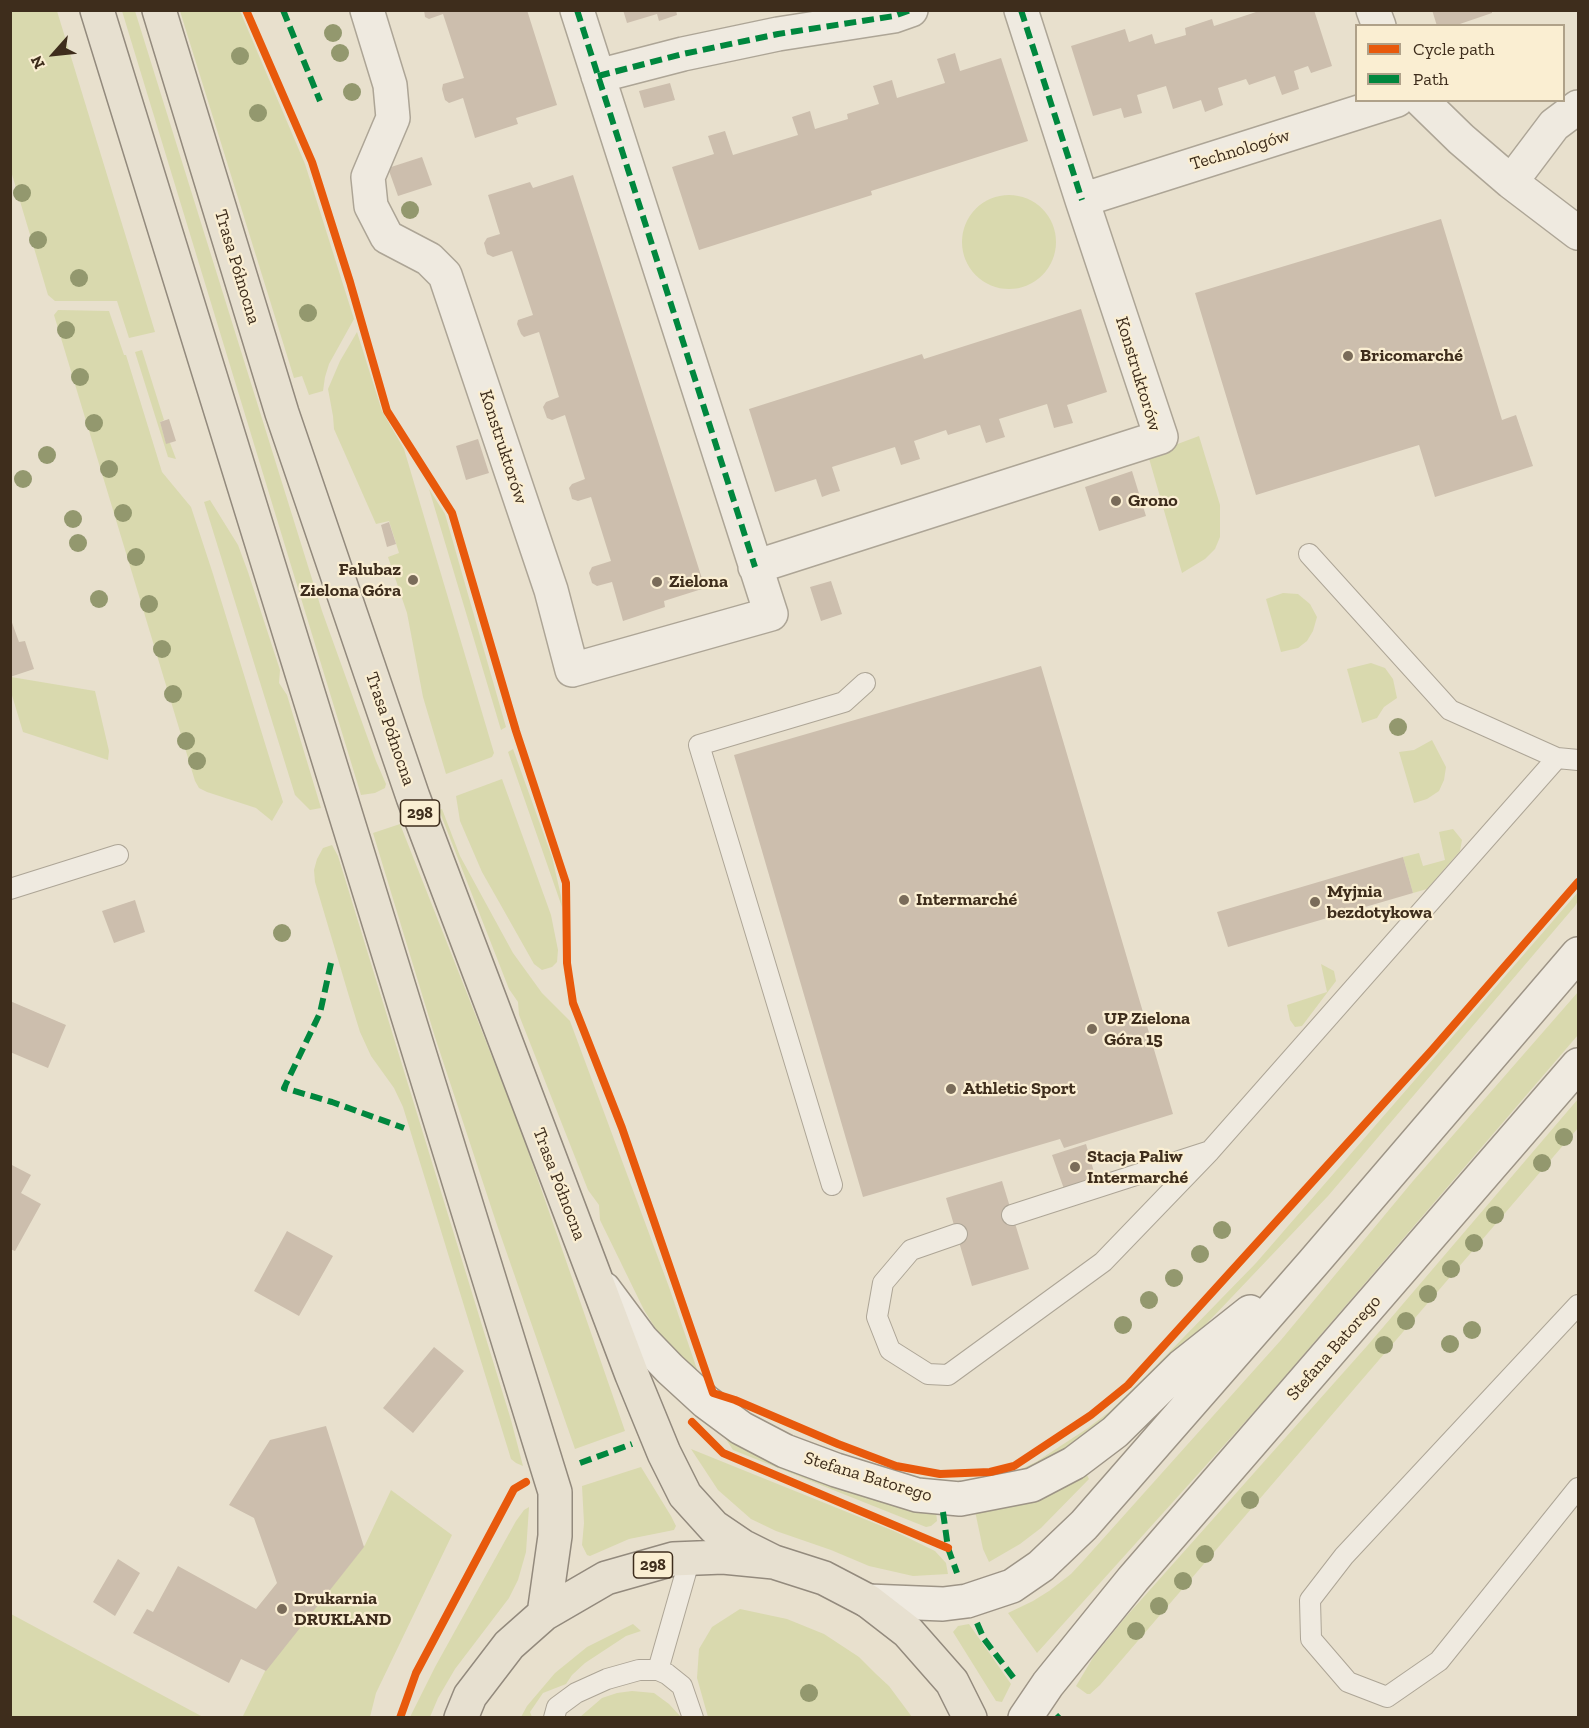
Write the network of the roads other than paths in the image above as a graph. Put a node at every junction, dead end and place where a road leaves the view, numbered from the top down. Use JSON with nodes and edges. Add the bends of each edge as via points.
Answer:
{"nodes":[{"id":1,"x":98,"y":10,"type":"edge"},
{"id":2,"x":159,"y":10,"type":"edge"},
{"id":3,"x":367,"y":10,"type":"edge"},
{"id":4,"x":577,"y":10,"type":"edge"},
{"id":5,"x":911,"y":10,"type":"edge"},
{"id":6,"x":1022,"y":10,"type":"edge"},
{"id":7,"x":598,"y":75,"type":"junction"},
{"id":8,"x":1391,"y":102,"type":"edge"},
{"id":9,"x":1423,"y":102,"type":"edge"},
{"id":10,"x":1578,"y":107,"type":"edge"},
{"id":11,"x":1511,"y":182,"type":"junction"},
{"id":12,"x":1082,"y":200,"type":"junction"},
{"id":13,"x":1578,"y":233,"type":"edge"},
{"id":14,"x":1309,"y":554,"type":"dead end"},
{"id":15,"x":755,"y":567,"type":"junction"},
{"id":16,"x":865,"y":684,"type":"dead end"},
{"id":17,"x":1557,"y":758,"type":"junction"},
{"id":18,"x":1578,"y":760,"type":"edge"},
{"id":19,"x":118,"y":855,"type":"dead end"},
{"id":20,"x":10,"y":889,"type":"edge"},
{"id":21,"x":1578,"y":954,"type":"edge"},
{"id":22,"x":1578,"y":1065,"type":"edge"},
{"id":23,"x":1210,"y":1151,"type":"junction"},
{"id":24,"x":832,"y":1185,"type":"dead end"},
{"id":25,"x":1012,"y":1215,"type":"dead end"},
{"id":26,"x":957,"y":1234,"type":"dead end"},
{"id":27,"x":1313,"y":1263,"type":"junction"},
{"id":28,"x":594,"y":1276,"type":"junction"},
{"id":29,"x":1578,"y":1305,"type":"edge"},
{"id":30,"x":1578,"y":1488,"type":"edge"},
{"id":31,"x":690,"y":1558,"type":"junction"},
{"id":32,"x":774,"y":1562,"type":"junction"},
{"id":33,"x":868,"y":1600,"type":"junction"},
{"id":34,"x":544,"y":1614,"type":"junction"},
{"id":35,"x":658,"y":1670,"type":"junction"},
{"id":36,"x":461,"y":1718,"type":"edge"},
{"id":37,"x":554,"y":1718,"type":"edge"},
{"id":38,"x":693,"y":1718,"type":"edge"},
{"id":39,"x":970,"y":1718,"type":"edge"},
{"id":40,"x":1025,"y":1718,"type":"edge"}],
"edges":[{"from":1,"to":34,"type":"main road","via":[[555,1492],[555,1536]]},
{"from":2,"to":28,"type":"main road","name":"Trasa Północna","number":"298","via":[[282,413],[410,786]]},
{"from":3,"to":15,"type":"street","name":"Konstruktorów","via":[[390,85],[393,118],[368,177],[371,206],[387,237],[429,260],[445,275],[550,590],[572,670],[771,614]]},
{"from":4,"to":7,"type":"street","name":"Konstruktorów"},
{"from":5,"to":7,"type":"street","via":[[778,34]]},
{"from":6,"to":12,"type":"street","name":"Konstruktorów"},
{"from":7,"to":15,"type":"street","name":"Konstruktorów"},
{"from":8,"to":12,"type":"street","name":"Technologów"},
{"from":9,"to":11,"type":"street"},
{"from":10,"to":11,"type":"street","via":[[1554,125]]},
{"from":11,"to":13,"type":"street"},
{"from":12,"to":15,"type":"street","name":"Konstruktorów","via":[[1161,437]]},
{"from":14,"to":17,"type":"lane","via":[[1450,710]]},
{"from":16,"to":24,"type":"lane","via":[[844,702],[699,745]]},
{"from":17,"to":18,"type":"lane"},
{"from":17,"to":23,"type":"lane"},
{"from":19,"to":20,"type":"lane"},
{"from":21,"to":27,"type":"street","name":"Stefana Batorego"},
{"from":22,"to":40,"type":"street","name":"Stefana Batorego","via":[[1133,1579]]},
{"from":23,"to":25,"type":"lane"},
{"from":23,"to":26,"type":"lane","via":[[1103,1262],[948,1375],[928,1374],[890,1350],[877,1317],[883,1283],[911,1250]]},
{"from":27,"to":28,"type":"street","name":"Stefana Batorego","via":[[1182,1366],[1115,1432],[1074,1463],[1032,1485],[960,1499],[917,1495],[858,1477],[784,1451],[741,1428],[670,1369],[642,1340]]},
{"from":27,"to":33,"type":"street","name":"Stefana Batorego","via":[[1084,1525],[1041,1566],[1012,1586],[967,1600],[943,1604]]},
{"from":28,"to":32,"type":"main road","name":"Trasa Północna","number":"298","via":[[656,1435],[685,1495],[714,1527]]},
{"from":29,"to":30,"type":"lane","via":[[1344,1556],[1310,1600],[1311,1639],[1348,1682],[1387,1697],[1439,1661]]},
{"from":31,"to":32,"type":"main road","number":"298"},
{"from":31,"to":34,"type":"main road","number":"298","via":[[606,1578]]},
{"from":31,"to":35,"type":"lane"},
{"from":32,"to":33,"type":"main road","number":"298","via":[[824,1578]]},
{"from":33,"to":39,"type":"main road","number":"298","via":[[908,1632],[952,1683]]},
{"from":34,"to":36,"type":"main road","number":"298","via":[[509,1645],[470,1696]]},
{"from":35,"to":37,"type":"lane","via":[[639,1670],[576,1693],[557,1707]]},
{"from":35,"to":38,"type":"lane","via":[[682,1686]]}]}
